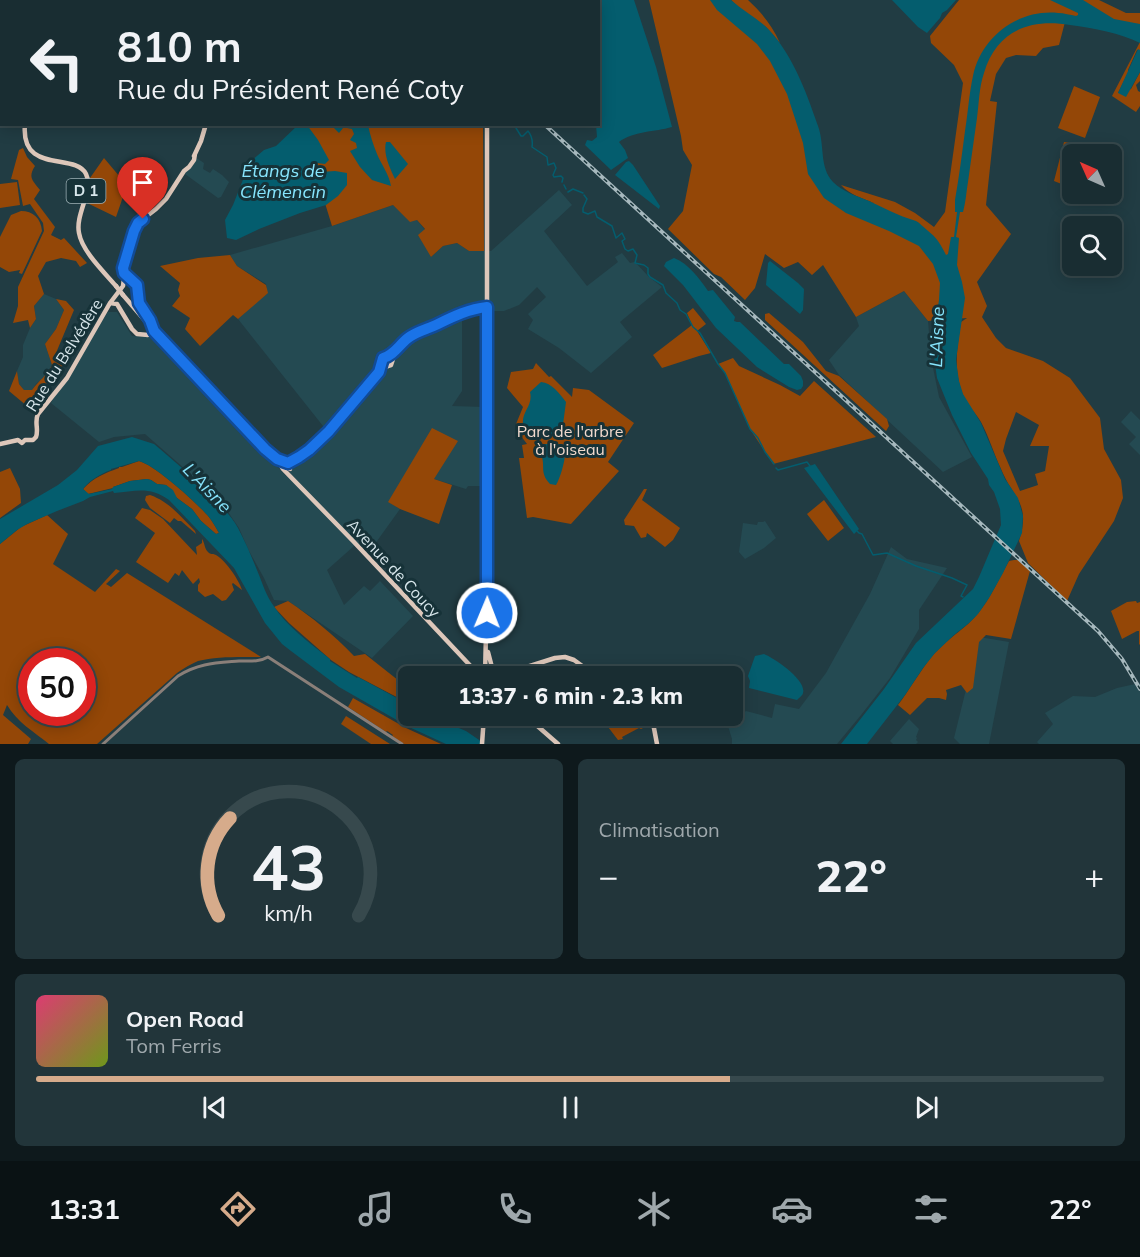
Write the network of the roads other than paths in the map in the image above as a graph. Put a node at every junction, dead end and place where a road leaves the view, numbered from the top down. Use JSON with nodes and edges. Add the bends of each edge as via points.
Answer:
{"nodes":[{"id":1,"x":26,"y":126,"type":"edge"},
{"id":2,"x":205,"y":126,"type":"edge"},
{"id":3,"x":487,"y":126,"type":"edge"},
{"id":4,"x":127,"y":280,"type":"junction"},
{"id":5,"x":119,"y":291,"type":"junction"},
{"id":6,"x":110,"y":303,"type":"junction"},
{"id":7,"x":115,"y":306,"type":"junction"},
{"id":8,"x":487,"y":307,"type":"junction"},
{"id":9,"x":103,"y":314,"type":"junction"},
{"id":10,"x":149,"y":325,"type":"junction"},
{"id":11,"x":154,"y":331,"type":"junction"},
{"id":12,"x":140,"y":335,"type":"junction"},
{"id":13,"x":0,"y":444,"type":"edge"},
{"id":14,"x":286,"y":466,"type":"junction"},
{"id":15,"x":487,"y":649,"type":"junction"},
{"id":16,"x":486,"y":665,"type":"edge"},
{"id":17,"x":471,"y":666,"type":"edge"},
{"id":18,"x":492,"y":666,"type":"edge"},
{"id":19,"x":530,"y":666,"type":"edge"},
{"id":20,"x":582,"y":666,"type":"edge"},
{"id":21,"x":483,"y":726,"type":"edge"},
{"id":22,"x":537,"y":726,"type":"edge"},
{"id":23,"x":654,"y":726,"type":"edge"},
{"id":24,"x":103,"y":744,"type":"edge"},
{"id":25,"x":402,"y":744,"type":"edge"},
{"id":26,"x":482,"y":744,"type":"edge"},
{"id":27,"x":558,"y":744,"type":"edge"},
{"id":28,"x":657,"y":744,"type":"edge"}],
"edges":[{"from":1,"to":5,"type":"main road","number":"D 1","via":[[27,143],[33,151],[54,162],[75,165],[86,174],[88,184],[78,231],[85,248]]},
{"from":2,"to":4,"type":"main road","via":[[192,163],[165,200],[136,226],[124,264]]},
{"from":3,"to":8,"type":"main road"},
{"from":4,"to":5,"type":"main road"},
{"from":4,"to":11,"type":"main road","via":[[137,285],[139,303]]},
{"from":5,"to":6,"type":"main road","name":"Rue du Belvédère"},
{"from":5,"to":7,"type":"main road"},
{"from":5,"to":10,"type":"main road","number":"D 1"},
{"from":6,"to":7,"type":"main road"},
{"from":6,"to":9,"type":"main road","name":"Rue du Belvédère"},
{"from":7,"to":9,"type":"main road"},
{"from":7,"to":12,"type":"main road"},
{"from":8,"to":14,"type":"main road","via":[[408,338],[390,358],[383,358],[379,372],[329,431]]},
{"from":8,"to":15,"type":"main road"},
{"from":9,"to":13,"type":"main road","name":"Rue du Belvédère","via":[[67,378],[38,414],[37,435],[21,443],[18,440]]},
{"from":10,"to":11,"type":"main road","number":"D 1"},
{"from":10,"to":12,"type":"main road"},
{"from":11,"to":12,"type":"main road"},
{"from":11,"to":14,"type":"main road","name":"Avenue de Coucy","number":"D 1","via":[[265,449]]},
{"from":14,"to":17,"type":"main road","name":"Avenue de Coucy","via":[[299,485]]},
{"from":15,"to":16,"type":"main road"},
{"from":15,"to":18,"type":"main road"},
{"from":19,"to":20,"type":"main road","via":[[565,657]]},
{"from":21,"to":26,"type":"main road"},
{"from":22,"to":27,"type":"main road"},
{"from":23,"to":28,"type":"main road"},
{"from":24,"to":25,"type":"street","via":[[188,670],[207,663],[268,657]]}]}
